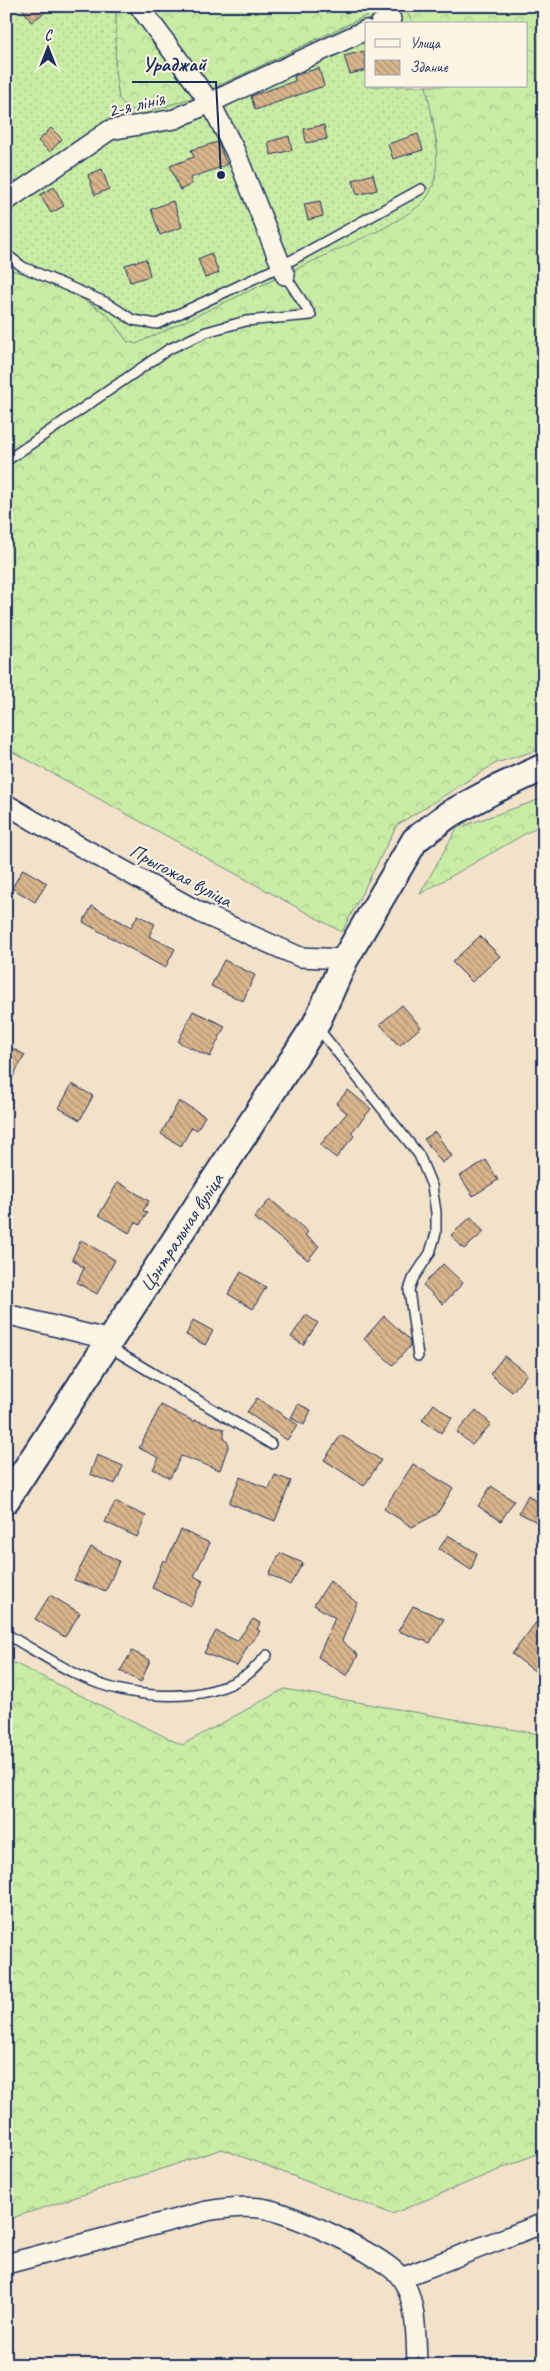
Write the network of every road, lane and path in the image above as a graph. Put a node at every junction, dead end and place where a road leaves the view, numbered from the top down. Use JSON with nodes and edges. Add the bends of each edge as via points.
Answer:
{"nodes":[{"id":1,"x":139,"y":6,"type":"edge"},
{"id":2,"x":365,"y":30,"type":"edge"},
{"id":3,"x":211,"y":104,"type":"junction"},
{"id":4,"x":421,"y":189,"type":"dead end"},
{"id":5,"x":6,"y":201,"type":"edge"},
{"id":6,"x":6,"y":254,"type":"edge"},
{"id":7,"x":283,"y":271,"type":"junction"},
{"id":8,"x":6,"y":461,"type":"edge"},
{"id":9,"x":544,"y":767,"type":"edge"},
{"id":10,"x":6,"y":804,"type":"edge"},
{"id":11,"x":345,"y":959,"type":"junction"},
{"id":12,"x":316,"y":1024,"type":"junction"},
{"id":13,"x":6,"y":1314,"type":"edge"},
{"id":14,"x":108,"y":1343,"type":"junction"},
{"id":15,"x":418,"y":1356,"type":"dead end"},
{"id":16,"x":271,"y":1444,"type":"dead end"},
{"id":17,"x":6,"y":1500,"type":"edge"},
{"id":18,"x":6,"y":1634,"type":"edge"},
{"id":19,"x":267,"y":1655,"type":"dead end"},
{"id":20,"x":544,"y":2223,"type":"edge"},
{"id":21,"x":6,"y":2264,"type":"edge"},
{"id":22,"x":401,"y":2278,"type":"junction"},
{"id":23,"x":417,"y":2365,"type":"edge"}],
"edges":[{"from":1,"to":3,"type":"street"},
{"from":2,"to":3,"type":"street","name":"2-я лінія"},
{"from":3,"to":5,"type":"street","name":"2-я лінія","via":[[175,119],[110,130]]},
{"from":3,"to":7,"type":"street","via":[[235,151]]},
{"from":4,"to":7,"type":"lane"},
{"from":6,"to":7,"type":"lane","via":[[22,267],[107,303],[133,320],[157,324]]},
{"from":7,"to":8,"type":"lane","via":[[311,315],[246,321],[206,332],[169,349]]},
{"from":9,"to":11,"type":"street","name":"Цэнтральная вуліца","via":[[448,814],[415,840]]},
{"from":10,"to":11,"type":"street","name":"Прыгожая вуліца","via":[[203,914],[300,957]]},
{"from":11,"to":12,"type":"street","name":"Цэнтральная вуліца"},
{"from":12,"to":14,"type":"street","name":"Цэнтральная вуліца"},
{"from":12,"to":15,"type":"lane","via":[[420,1155],[432,1186],[436,1233],[430,1252],[409,1290]]},
{"from":13,"to":14,"type":"street"},
{"from":14,"to":16,"type":"lane"},
{"from":14,"to":17,"type":"street","name":"Цэнтральная вуліца"},
{"from":18,"to":19,"type":"lane","via":[[77,1674],[135,1694],[176,1696],[222,1687],[248,1674]]},
{"from":20,"to":22,"type":"street"},
{"from":21,"to":22,"type":"street","via":[[207,2211],[230,2207],[261,2208],[320,2229],[371,2254]]},
{"from":22,"to":23,"type":"street","via":[[410,2297]]}]}
